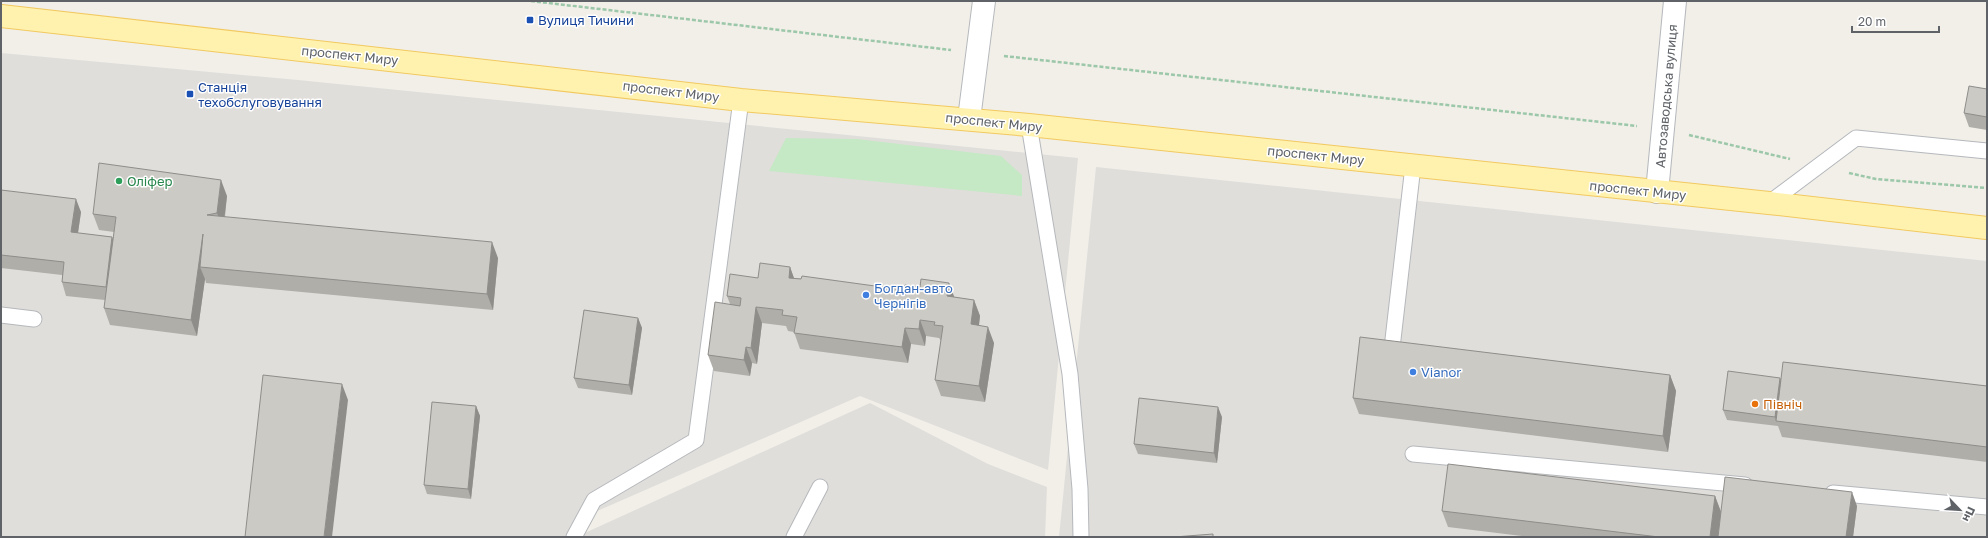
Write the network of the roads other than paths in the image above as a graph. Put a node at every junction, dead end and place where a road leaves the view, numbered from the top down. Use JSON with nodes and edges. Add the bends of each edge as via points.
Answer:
{"nodes":[{"id":1,"x":984,"y":1,"type":"edge"},
{"id":2,"x":1675,"y":1,"type":"edge"},
{"id":3,"x":1,"y":16,"type":"edge"},
{"id":4,"x":741,"y":100,"type":"junction"},
{"id":5,"x":969,"y":119,"type":"junction"},
{"id":6,"x":1029,"y":125,"type":"junction"},
{"id":7,"x":1987,"y":151,"type":"edge"},
{"id":8,"x":1413,"y":166,"type":"junction"},
{"id":9,"x":1657,"y":192,"type":"junction"},
{"id":10,"x":1769,"y":202,"type":"junction"},
{"id":11,"x":1987,"y":228,"type":"edge"},
{"id":12,"x":1,"y":315,"type":"edge"},
{"id":13,"x":34,"y":319,"type":"dead end"},
{"id":14,"x":1392,"y":348,"type":"edge"},
{"id":15,"x":1413,"y":454,"type":"dead end"},
{"id":16,"x":1759,"y":486,"type":"edge"},
{"id":17,"x":820,"y":487,"type":"dead end"},
{"id":18,"x":1822,"y":492,"type":"edge"},
{"id":19,"x":1987,"y":507,"type":"edge"},
{"id":20,"x":574,"y":537,"type":"edge"},
{"id":21,"x":794,"y":537,"type":"edge"},
{"id":22,"x":1081,"y":537,"type":"edge"}],
"edges":[{"from":1,"to":5,"type":"street"},
{"from":2,"to":9,"type":"street","name":"Автозаводська вулиця"},
{"from":3,"to":4,"type":"main road","name":"проспект Миру"},
{"from":4,"to":5,"type":"main road","name":"проспект Миру"},
{"from":4,"to":20,"type":"lane","via":[[696,440],[594,500]]},
{"from":5,"to":6,"type":"main road","name":"проспект Миру"},
{"from":6,"to":8,"type":"main road","name":"проспект Миру"},
{"from":6,"to":22,"type":"lane","via":[[1070,374],[1080,489]]},
{"from":7,"to":10,"type":"lane","via":[[1856,138]]},
{"from":8,"to":9,"type":"main road","name":"проспект Миру"},
{"from":8,"to":14,"type":"lane"},
{"from":9,"to":10,"type":"main road","name":"проспект Миру"},
{"from":10,"to":11,"type":"main road","name":"проспект Миру"},
{"from":12,"to":13,"type":"lane"},
{"from":15,"to":16,"type":"lane"},
{"from":17,"to":21,"type":"lane"},
{"from":18,"to":19,"type":"lane"}]}
